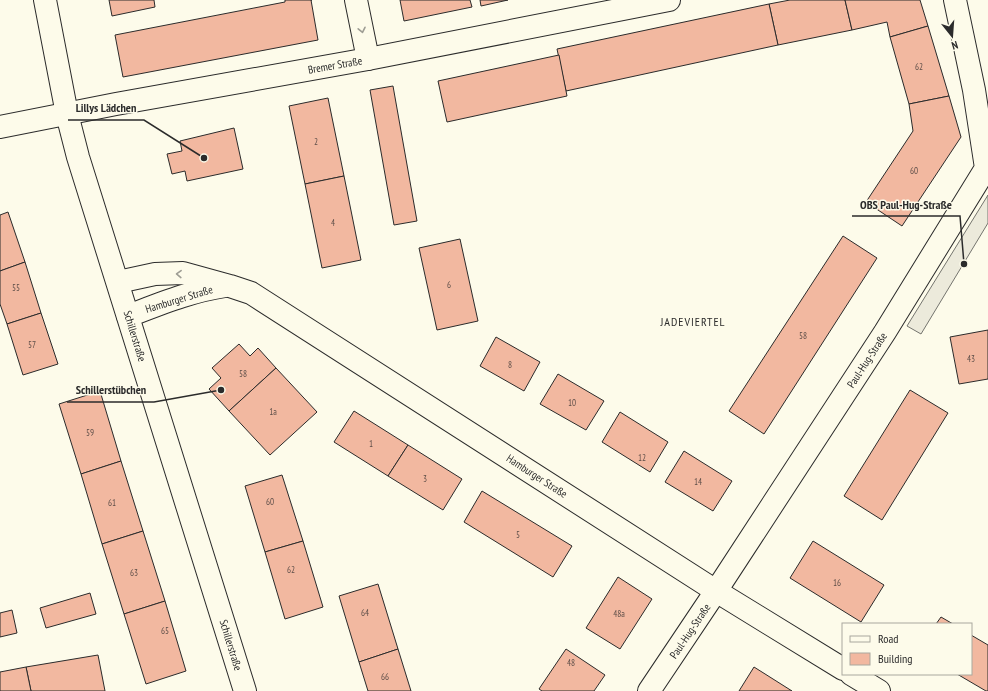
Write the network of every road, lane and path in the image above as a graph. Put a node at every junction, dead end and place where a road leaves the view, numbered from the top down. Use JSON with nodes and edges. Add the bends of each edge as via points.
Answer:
{"nodes":[{"id":1,"x":45,"y":0,"type":"edge"},
{"id":2,"x":356,"y":0,"type":"edge"},
{"id":3,"x":955,"y":0,"type":"edge"},
{"id":4,"x":657,"y":1,"type":"edge"},
{"id":5,"x":368,"y":59,"type":"junction"},
{"id":6,"x":67,"y":114,"type":"junction"},
{"id":7,"x":0,"y":128,"type":"edge"},
{"id":8,"x":118,"y":282,"type":"junction"},
{"id":9,"x":230,"y":286,"type":"junction"},
{"id":10,"x":128,"y":316,"type":"junction"},
{"id":11,"x":716,"y":591,"type":"junction"},
{"id":12,"x":842,"y":668,"type":"edge"},
{"id":13,"x":853,"y":675,"type":"edge"},
{"id":14,"x":245,"y":691,"type":"edge"},
{"id":15,"x":649,"y":691,"type":"edge"},
{"id":16,"x":879,"y":691,"type":"edge"}],
"edges":[{"from":1,"to":6,"type":"street","name":"Schillerstraße"},
{"from":2,"to":5,"type":"street","one_way":true},
{"from":3,"to":11,"type":"street","name":"Paul-Hug-Straße","via":[[974,90],[986,168],[885,332]]},
{"from":4,"to":5,"type":"street","name":"Bremer Straße"},
{"from":5,"to":6,"type":"street","name":"Bremer Straße"},
{"from":6,"to":7,"type":"street","name":"Bremer Straße"},
{"from":6,"to":8,"type":"street","name":"Schillerstraße"},
{"from":9,"to":8,"type":"street","name":"Hamburger Straße","one_way":true,"via":[[183,273],[155,274]]},
{"from":8,"to":10,"type":"street","name":"Schillerstraße"},
{"from":9,"to":10,"type":"street","name":"Hamburger Straße","via":[[186,295]]},
{"from":9,"to":11,"type":"street","name":"Hamburger Straße","via":[[258,297]]},
{"from":10,"to":14,"type":"street","name":"Schillerstraße"},
{"from":11,"to":12,"type":"street","name":"Hamburger Straße"},
{"from":11,"to":15,"type":"street","name":"Paul-Hug-Straße"},
{"from":13,"to":16,"type":"street"}]}
